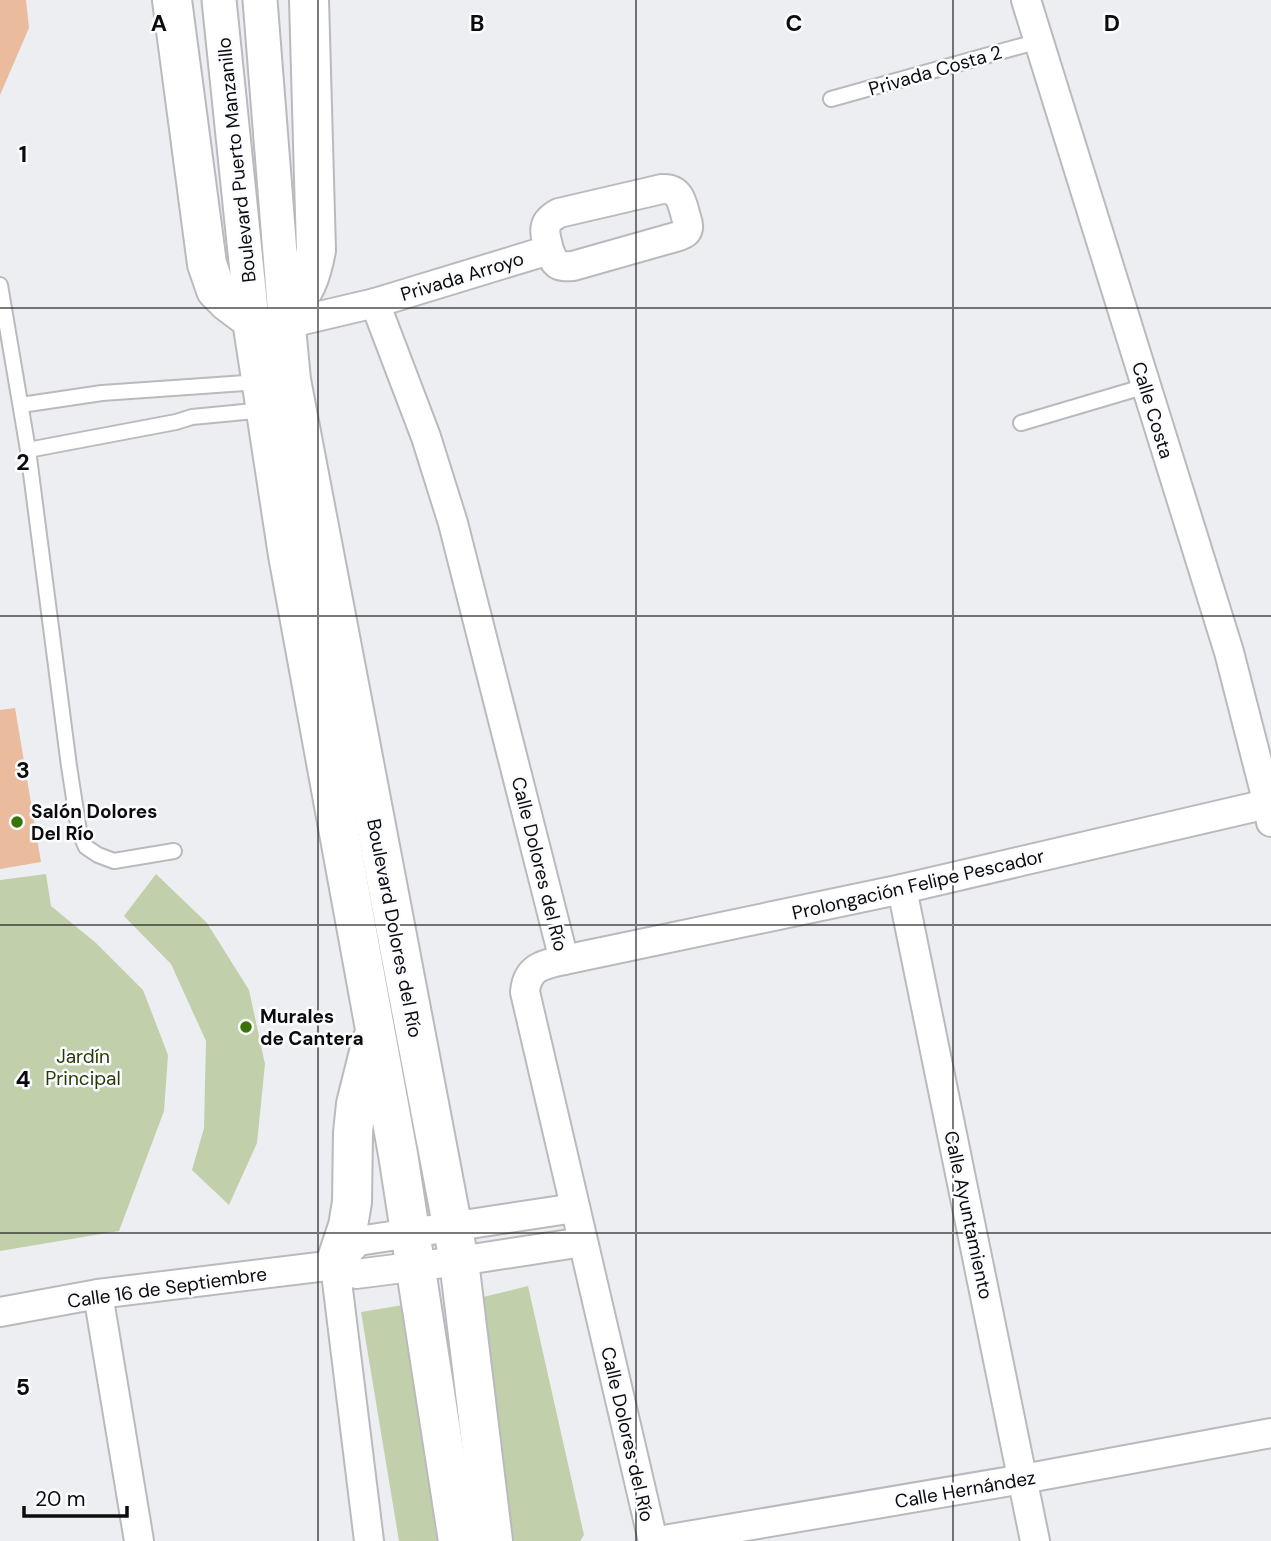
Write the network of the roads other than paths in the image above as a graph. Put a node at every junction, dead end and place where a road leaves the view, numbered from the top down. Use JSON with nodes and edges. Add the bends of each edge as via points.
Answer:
{"nodes":[{"id":1,"x":172,"y":0,"type":"edge"},
{"id":2,"x":219,"y":0,"type":"edge"},
{"id":3,"x":260,"y":0,"type":"edge"},
{"id":4,"x":310,"y":0,"type":"edge"},
{"id":5,"x":1026,"y":0,"type":"edge"},
{"id":6,"x":1038,"y":41,"type":"junction"},
{"id":7,"x":831,"y":99,"type":"dead end"},
{"id":8,"x":549,"y":250,"type":"junction"},
{"id":9,"x":0,"y":285,"type":"edge"},
{"id":10,"x":375,"y":303,"type":"junction"},
{"id":11,"x":274,"y":320,"type":"junction"},
{"id":12,"x":1146,"y":386,"type":"junction"},
{"id":13,"x":279,"y":395,"type":"junction"},
{"id":14,"x":21,"y":405,"type":"junction"},
{"id":15,"x":1021,"y":424,"type":"dead end"},
{"id":16,"x":28,"y":450,"type":"junction"},
{"id":17,"x":1270,"y":810,"type":"edge"},
{"id":18,"x":174,"y":852,"type":"dead end"},
{"id":19,"x":902,"y":889,"type":"junction"},
{"id":20,"x":564,"y":960,"type":"junction"},
{"id":21,"x":375,"y":1028,"type":"junction"},
{"id":22,"x":575,"y":1208,"type":"junction"},
{"id":23,"x":583,"y":1242,"type":"junction"},
{"id":24,"x":456,"y":1243,"type":"junction"},
{"id":25,"x":413,"y":1249,"type":"junction"},
{"id":26,"x":335,"y":1265,"type":"junction"},
{"id":27,"x":98,"y":1294,"type":"junction"},
{"id":28,"x":0,"y":1312,"type":"edge"},
{"id":29,"x":1271,"y":1433,"type":"edge"},
{"id":30,"x":1023,"y":1479,"type":"junction"},
{"id":31,"x":139,"y":1541,"type":"edge"},
{"id":32,"x":369,"y":1541,"type":"edge"},
{"id":33,"x":458,"y":1541,"type":"edge"},
{"id":34,"x":493,"y":1541,"type":"edge"},
{"id":35,"x":656,"y":1541,"type":"edge"},
{"id":36,"x":1035,"y":1541,"type":"edge"}],
"edges":[{"from":1,"to":11,"type":"main road","via":[[207,264],[216,290],[228,302]]},
{"from":2,"to":11,"type":"street","name":"Boulevard Puerto Manzanillo"},
{"from":3,"to":11,"type":"street","name":"Boulevard Puerto Manzanillo"},
{"from":4,"to":11,"type":"main road","via":[[316,250],[304,290]]},
{"from":5,"to":6,"type":"street","name":"Calle Costa"},
{"from":6,"to":7,"type":"lane","name":"Privada Costa 2"},
{"from":6,"to":12,"type":"street","name":"Calle Costa"},
{"from":8,"to":8,"type":"street","name":"Privada Arroyo","via":[[544,230],[559,213],[662,188],[676,192],[688,222],[680,236],[573,267],[559,266]]},
{"from":8,"to":10,"type":"street","name":"Privada Arroyo"},
{"from":9,"to":14,"type":"lane"},
{"from":10,"to":11,"type":"street"},
{"from":10,"to":20,"type":"street","name":"Calle Dolores del Río","via":[[453,523]]},
{"from":11,"to":13,"type":"main road","name":"Boulevard Dolores del Río"},
{"from":12,"to":15,"type":"lane"},
{"from":12,"to":17,"type":"street","name":"Calle Costa","via":[[1229,652]]},
{"from":13,"to":14,"type":"lane","via":[[102,393]]},
{"from":13,"to":16,"type":"lane","via":[[176,422]]},
{"from":13,"to":21,"type":"main road","name":"Boulevard Dolores del Río","via":[[288,555]]},
{"from":13,"to":24,"type":"main road","name":"Boulevard Dolores del Río"},
{"from":14,"to":16,"type":"lane"},
{"from":16,"to":18,"type":"lane","via":[[79,831],[86,847],[114,861]]},
{"from":17,"to":19,"type":"street","name":"Prolongación Felipe Pescador"},
{"from":19,"to":20,"type":"street","name":"Prolongación Felipe Pescador"},
{"from":19,"to":30,"type":"street","name":"Calle Ayuntamiento"},
{"from":20,"to":22,"type":"street","name":"Calle Dolores del Río","via":[[542,965],[532,973],[525,992]]},
{"from":21,"to":25,"type":"main road","name":"Boulevard Dolores del Río"},
{"from":21,"to":26,"type":"main road","via":[[356,1104],[348,1226]]},
{"from":22,"to":23,"type":"street","name":"Calle Dolores del Río"},
{"from":22,"to":24,"type":"street"},
{"from":23,"to":24,"type":"street"},
{"from":23,"to":35,"type":"street","name":"Calle Dolores del Río"},
{"from":24,"to":25,"type":"street"},
{"from":24,"to":34,"type":"main road","name":"Boulevard Dolores del Río"},
{"from":25,"to":26,"type":"street","via":[[358,1241]]},
{"from":25,"to":33,"type":"main road","name":"Boulevard Dolores del Río"},
{"from":26,"to":27,"type":"street","name":"Calle 16 de Septiembre"},
{"from":26,"to":32,"type":"street"},
{"from":27,"to":28,"type":"street","name":"Calle 16 de Septiembre"},
{"from":27,"to":31,"type":"street"},
{"from":29,"to":30,"type":"street","name":"Calle Hernández"},
{"from":30,"to":35,"type":"street","name":"Calle Hernández"},
{"from":30,"to":36,"type":"street","name":"Calle Ayuntamiento"}]}
